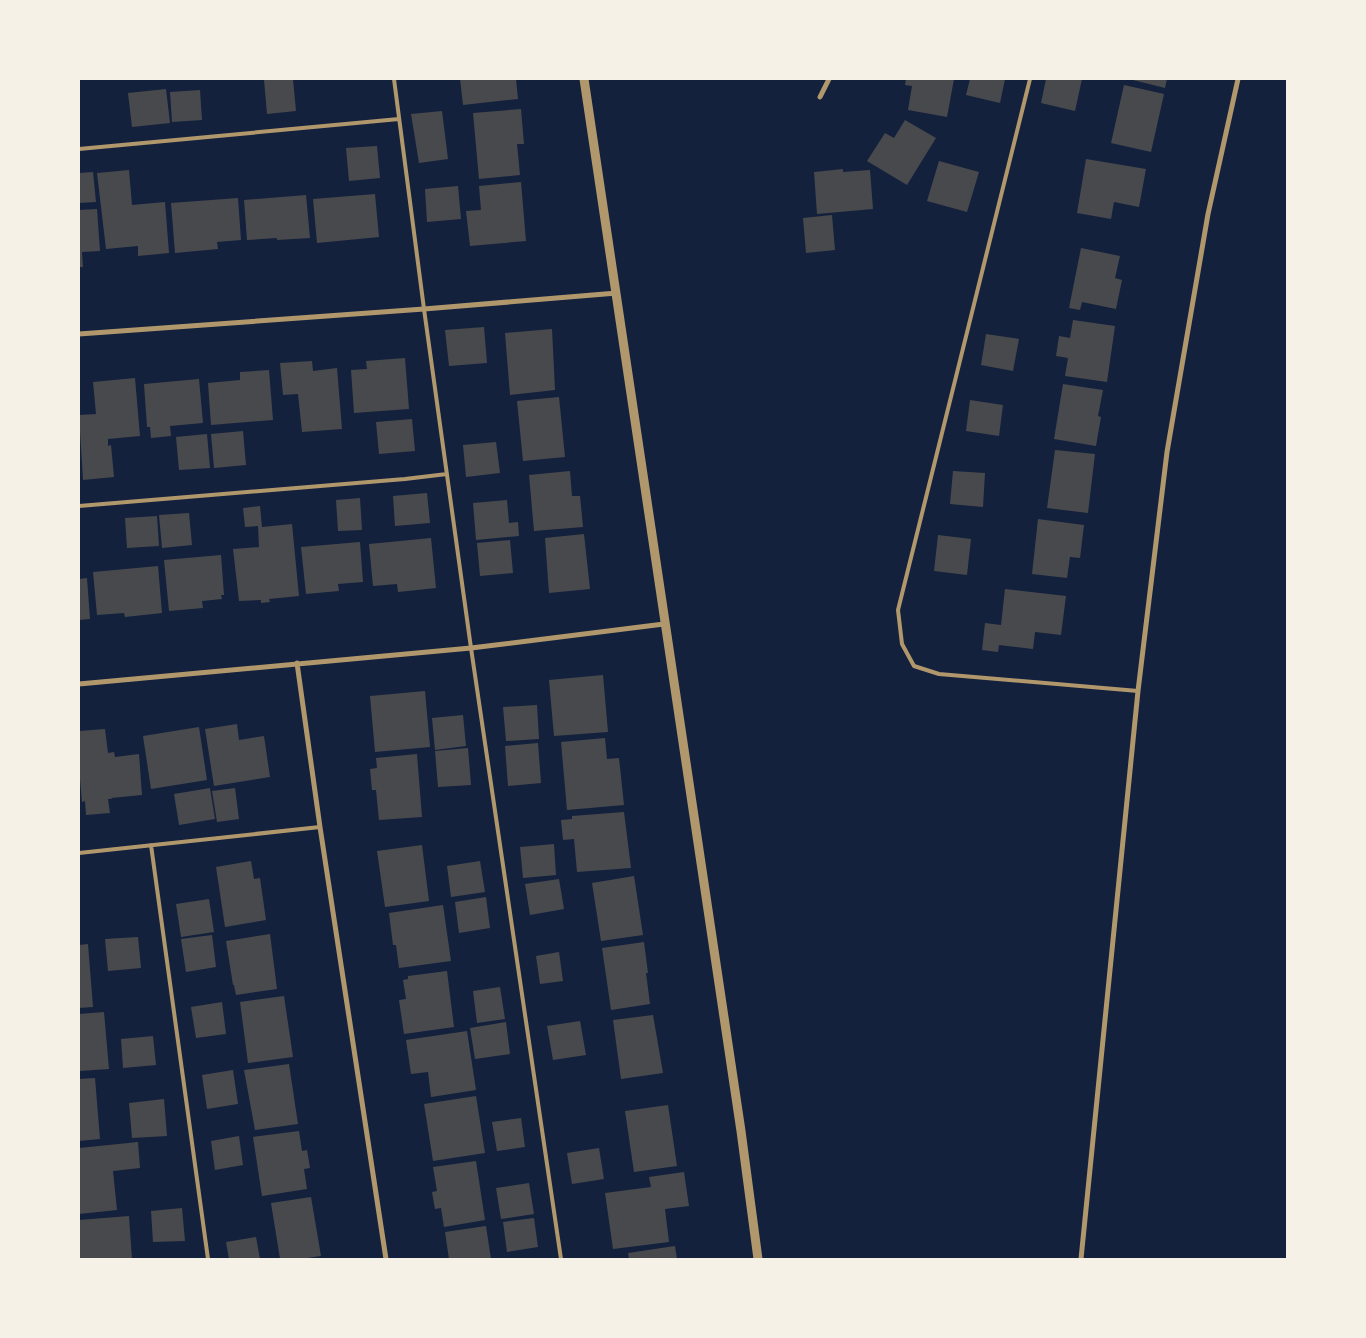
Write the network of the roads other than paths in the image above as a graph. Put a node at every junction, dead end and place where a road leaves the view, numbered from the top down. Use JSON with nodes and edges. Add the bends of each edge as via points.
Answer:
{"nodes":[{"id":1,"x":394,"y":79,"type":"edge"},
{"id":2,"x":584,"y":79,"type":"edge"},
{"id":3,"x":829,"y":79,"type":"edge"},
{"id":4,"x":1030,"y":79,"type":"edge"},
{"id":5,"x":1238,"y":79,"type":"edge"},
{"id":6,"x":820,"y":97,"type":"dead end"},
{"id":7,"x":399,"y":119,"type":"junction"},
{"id":8,"x":79,"y":149,"type":"edge"},
{"id":9,"x":617,"y":293,"type":"junction"},
{"id":10,"x":424,"y":309,"type":"junction"},
{"id":11,"x":79,"y":334,"type":"edge"},
{"id":12,"x":447,"y":474,"type":"junction"},
{"id":13,"x":79,"y":506,"type":"edge"},
{"id":14,"x":664,"y":624,"type":"junction"},
{"id":15,"x":472,"y":648,"type":"junction"},
{"id":16,"x":297,"y":663,"type":"junction"},
{"id":17,"x":79,"y":684,"type":"edge"},
{"id":18,"x":1138,"y":691,"type":"junction"},
{"id":19,"x":320,"y":828,"type":"junction"},
{"id":20,"x":151,"y":845,"type":"junction"},
{"id":21,"x":79,"y":853,"type":"edge"},
{"id":22,"x":208,"y":1259,"type":"edge"},
{"id":23,"x":386,"y":1259,"type":"edge"},
{"id":24,"x":561,"y":1259,"type":"edge"},
{"id":25,"x":758,"y":1259,"type":"edge"},
{"id":26,"x":1081,"y":1259,"type":"edge"}],
"edges":[{"from":1,"to":7,"type":"lane"},
{"from":2,"to":9,"type":"street"},
{"from":3,"to":6,"type":"street"},
{"from":4,"to":18,"type":"lane","via":[[898,610],[902,644],[914,666],[939,674]]},
{"from":5,"to":18,"type":"street","via":[[1208,214],[1167,452]]},
{"from":7,"to":8,"type":"lane"},
{"from":7,"to":10,"type":"lane"},
{"from":9,"to":10,"type":"street"},
{"from":9,"to":14,"type":"street"},
{"from":10,"to":11,"type":"street"},
{"from":10,"to":12,"type":"lane"},
{"from":12,"to":13,"type":"lane"},
{"from":12,"to":15,"type":"lane"},
{"from":14,"to":15,"type":"street"},
{"from":14,"to":25,"type":"street"},
{"from":15,"to":16,"type":"street"},
{"from":15,"to":24,"type":"lane"},
{"from":16,"to":17,"type":"street"},
{"from":16,"to":19,"type":"street"},
{"from":18,"to":26,"type":"street"},
{"from":19,"to":20,"type":"lane"},
{"from":19,"to":23,"type":"street"},
{"from":20,"to":21,"type":"lane"},
{"from":20,"to":22,"type":"lane"}]}
